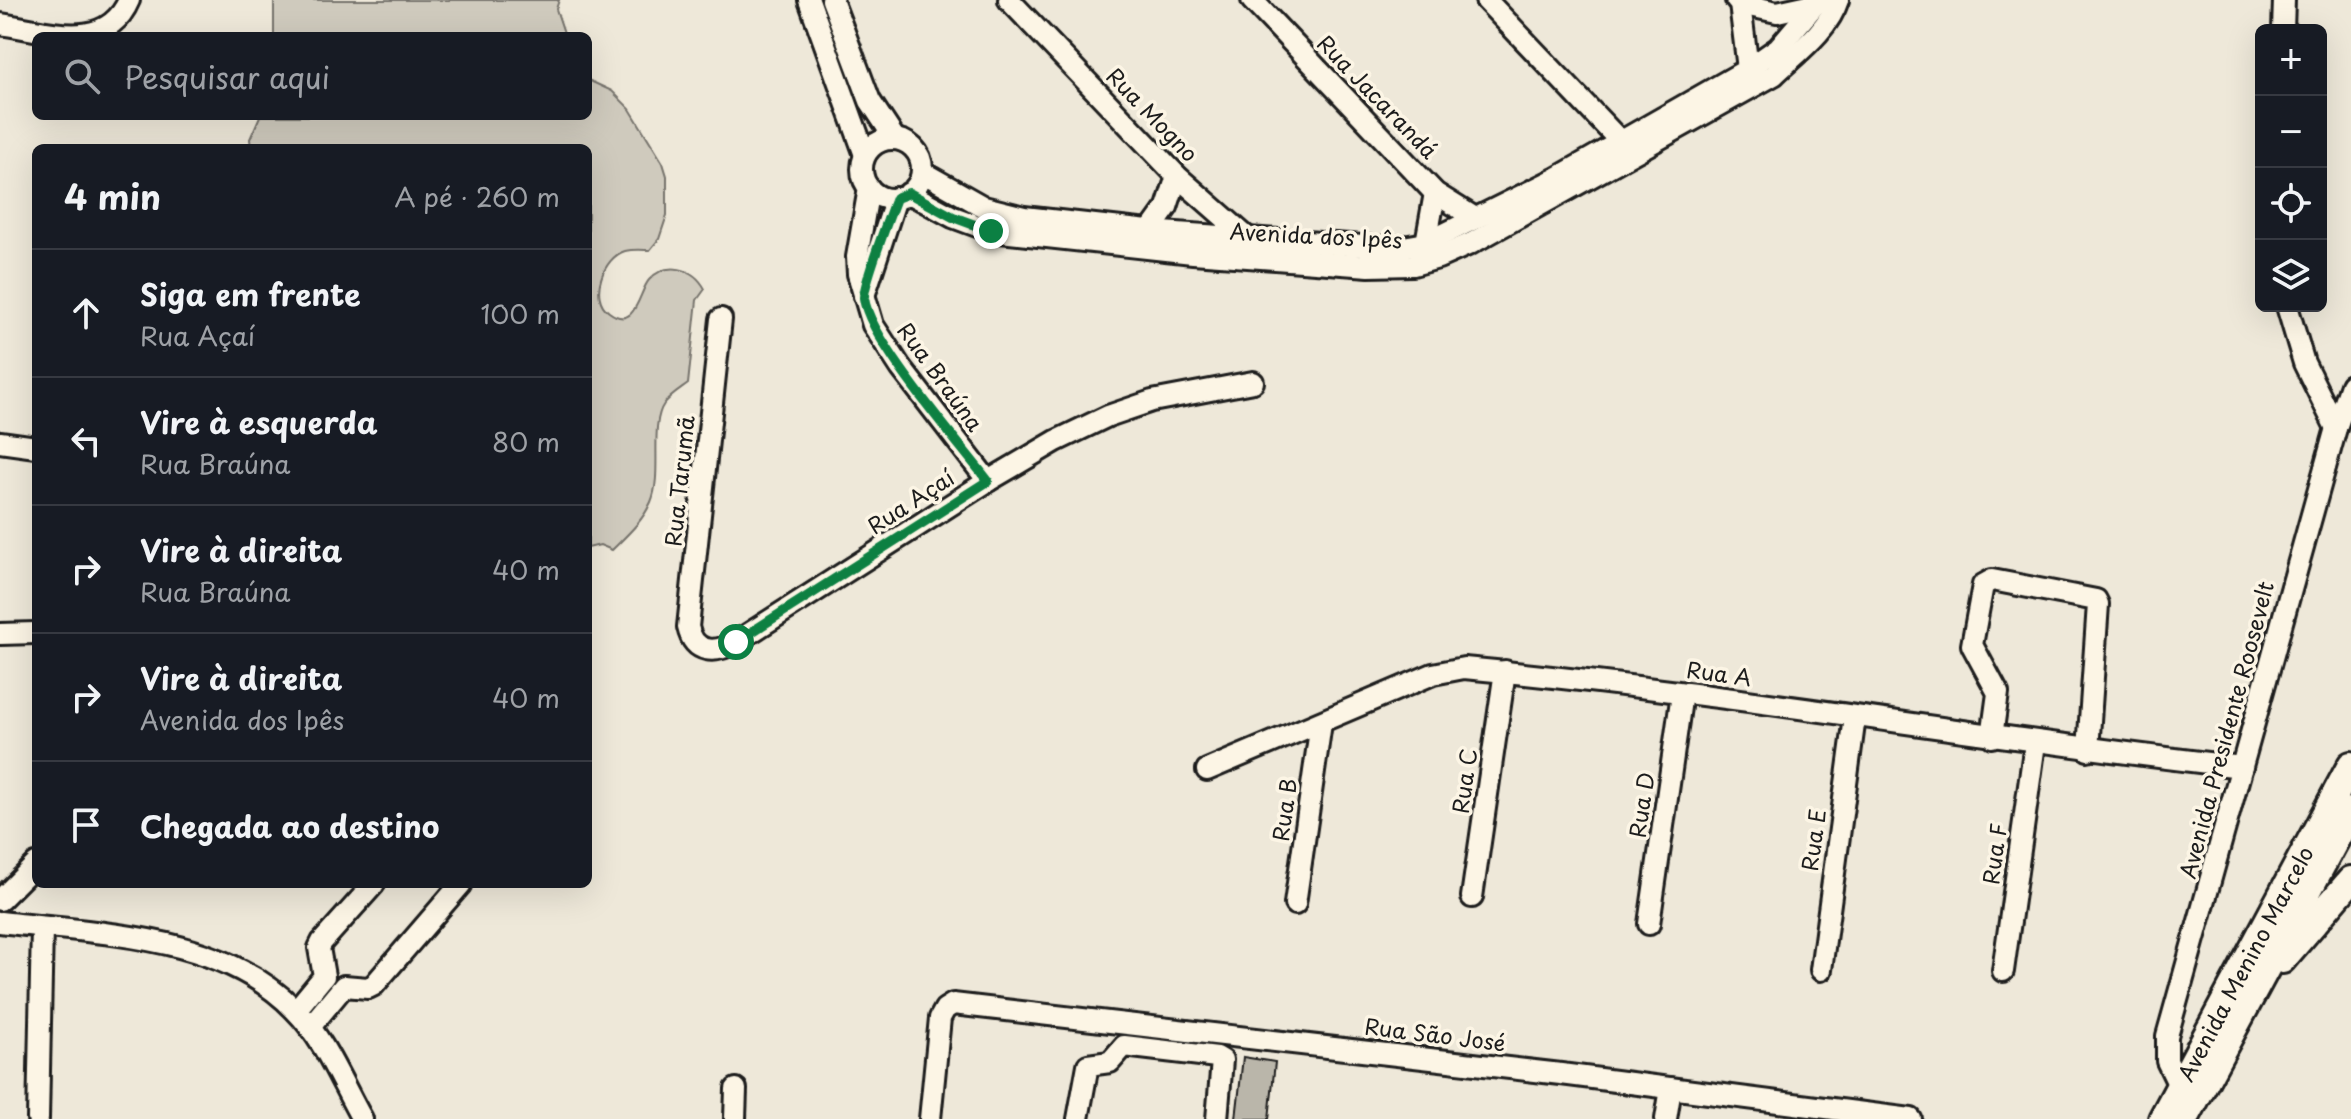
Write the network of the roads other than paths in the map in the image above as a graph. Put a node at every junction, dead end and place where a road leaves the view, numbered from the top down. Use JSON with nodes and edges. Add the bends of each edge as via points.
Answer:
{"nodes":[{"id":1,"x":129,"y":0,"type":"edge"},
{"id":2,"x":809,"y":0,"type":"edge"},
{"id":3,"x":832,"y":0,"type":"edge"},
{"id":4,"x":1009,"y":0,"type":"edge"},
{"id":5,"x":1252,"y":0,"type":"edge"},
{"id":6,"x":1486,"y":0,"type":"edge"},
{"id":7,"x":2284,"y":0,"type":"edge"},
{"id":8,"x":1825,"y":1,"type":"edge"},
{"id":9,"x":1738,"y":2,"type":"edge"},
{"id":10,"x":0,"y":24,"type":"edge"},
{"id":11,"x":2283,"y":24,"type":"edge"},
{"id":12,"x":57,"y":32,"type":"edge"},
{"id":13,"x":100,"y":32,"type":"edge"},
{"id":14,"x":1748,"y":69,"type":"junction"},
{"id":15,"x":895,"y":139,"type":"junction"},
{"id":16,"x":1620,"y":141,"type":"junction"},
{"id":17,"x":865,"y":155,"type":"junction"},
{"id":18,"x":922,"y":172,"type":"junction"},
{"id":19,"x":1177,"y":176,"type":"junction"},
{"id":20,"x":869,"y":188,"type":"junction"},
{"id":21,"x":1435,"y":193,"type":"junction"},
{"id":22,"x":903,"y":196,"type":"junction"},
{"id":23,"x":1475,"y":218,"type":"junction"},
{"id":24,"x":1144,"y":239,"type":"junction"},
{"id":25,"x":1250,"y":239,"type":"junction"},
{"id":26,"x":1426,"y":243,"type":"junction"},
{"id":27,"x":1263,"y":259,"type":"junction"},
{"id":28,"x":864,"y":296,"type":"junction"},
{"id":29,"x":2289,"y":312,"type":"edge"},
{"id":30,"x":721,"y":319,"type":"dead end"},
{"id":31,"x":1253,"y":382,"type":"dead end"},
{"id":32,"x":2351,"y":385,"type":"edge"},
{"id":33,"x":2336,"y":428,"type":"junction"},
{"id":34,"x":0,"y":442,"type":"edge"},
{"id":35,"x":32,"y":446,"type":"edge"},
{"id":36,"x":988,"y":481,"type":"junction"},
{"id":37,"x":32,"y":633,"type":"edge"},
{"id":38,"x":0,"y":634,"type":"edge"},
{"id":39,"x":696,"y":645,"type":"joint"},
{"id":40,"x":1505,"y":671,"type":"junction"},
{"id":41,"x":1682,"y":693,"type":"junction"},
{"id":42,"x":1855,"y":717,"type":"junction"},
{"id":43,"x":1321,"y":723,"type":"junction"},
{"id":44,"x":1992,"y":737,"type":"junction"},
{"id":45,"x":2035,"y":743,"type":"junction"},
{"id":46,"x":2088,"y":750,"type":"junction"},
{"id":47,"x":2242,"y":767,"type":"junction"},
{"id":48,"x":1207,"y":770,"type":"dead end"},
{"id":49,"x":2348,"y":777,"type":"edge"},
{"id":50,"x":2351,"y":811,"type":"edge"},
{"id":51,"x":32,"y":868,"type":"edge"},
{"id":52,"x":2351,"y":880,"type":"edge"},
{"id":53,"x":370,"y":888,"type":"edge"},
{"id":54,"x":458,"y":888,"type":"edge"},
{"id":55,"x":1472,"y":897,"type":"dead end"},
{"id":56,"x":0,"y":900,"type":"edge"},
{"id":57,"x":1295,"y":904,"type":"dead end"},
{"id":58,"x":0,"y":922,"type":"edge"},
{"id":59,"x":1649,"y":924,"type":"dead end"},
{"id":60,"x":42,"y":927,"type":"junction"},
{"id":61,"x":1821,"y":970,"type":"dead end"},
{"id":62,"x":2003,"y":971,"type":"dead end"},
{"id":63,"x":2248,"y":999,"type":"junction"},
{"id":64,"x":296,"y":1010,"type":"junction"},
{"id":65,"x":310,"y":1027,"type":"junction"},
{"id":66,"x":1671,"y":1088,"type":"junction"},
{"id":67,"x":2180,"y":1088,"type":"junction"},
{"id":68,"x":736,"y":1089,"type":"dead end"},
{"id":69,"x":38,"y":1119,"type":"edge"},
{"id":70,"x":362,"y":1119,"type":"edge"},
{"id":71,"x":735,"y":1119,"type":"edge"},
{"id":72,"x":930,"y":1119,"type":"edge"},
{"id":73,"x":1078,"y":1119,"type":"edge"},
{"id":74,"x":1217,"y":1119,"type":"edge"},
{"id":75,"x":1666,"y":1119,"type":"edge"},
{"id":76,"x":1905,"y":1119,"type":"edge"},
{"id":77,"x":2162,"y":1119,"type":"edge"},
{"id":78,"x":2185,"y":1119,"type":"edge"}],
"edges":[{"from":1,"to":13,"type":"street","via":[[116,21]]},
{"from":2,"to":17,"type":"street"},
{"from":3,"to":15,"type":"street","name":"Avenida dos Ipês","via":[[870,101]]},
{"from":4,"to":19,"type":"street","name":"Rua Mogno"},
{"from":5,"to":21,"type":"street","name":"Rua Jacarandá"},
{"from":6,"to":16,"type":"street"},
{"from":7,"to":11,"type":"street"},
{"from":8,"to":9,"type":"street","via":[[1777,12]]},
{"from":8,"to":14,"type":"street","name":"Avenida dos Ipês","via":[[1778,48]]},
{"from":8,"to":27,"type":"street","name":"Avenida dos Ipês","via":[[1834,11],[1774,75],[1472,243],[1413,265]]},
{"from":9,"to":14,"type":"street"},
{"from":10,"to":12,"type":"street"},
{"from":14,"to":16,"type":"street","name":"Avenida dos Ipês"},
{"from":15,"to":17,"type":"street","via":[[873,145]]},
{"from":15,"to":18,"type":"street","name":"Avenida dos Ipês","via":[[916,150]]},
{"from":16,"to":23,"type":"street","name":"Avenida dos Ipês"},
{"from":17,"to":20,"type":"street","via":[[863,178]]},
{"from":18,"to":22,"type":"street","via":[[918,184]]},
{"from":18,"to":24,"type":"street","name":"Avenida dos Ipês","via":[[984,207]]},
{"from":19,"to":24,"type":"street","via":[[1167,207]]},
{"from":19,"to":25,"type":"street","name":"Rua Mogno"},
{"from":20,"to":22,"type":"street","name":"Avenida dos Ipês","via":[[883,197]]},
{"from":20,"to":28,"type":"street","name":"Rua Braúna","via":[[857,257]]},
{"from":21,"to":23,"type":"street","name":"Rua Jacarandá"},
{"from":21,"to":26,"type":"street","name":"Rua Jacarandá"},
{"from":22,"to":24,"type":"street","name":"Avenida dos Ipês","via":[[991,231]]},
{"from":22,"to":28,"type":"street"},
{"from":23,"to":26,"type":"street","name":"Avenida dos Ipês"},
{"from":24,"to":25,"type":"street","name":"Avenida dos Ipês"},
{"from":24,"to":27,"type":"street","name":"Avenida dos Ipês"},
{"from":25,"to":26,"type":"street","name":"Avenida dos Ipês","via":[[1377,247]]},
{"from":25,"to":27,"type":"street","name":"Rua Mogno"},
{"from":28,"to":36,"type":"street","name":"Rua Braúna","via":[[873,325],[894,357]]},
{"from":29,"to":33,"type":"street","via":[[2304,363]]},
{"from":30,"to":39,"type":"street","name":"Rua Tarumã","via":[[688,627]]},
{"from":31,"to":36,"type":"street","name":"Rua Açaí","via":[[1152,401],[1108,416]]},
{"from":32,"to":33,"type":"street","name":"Avenida Presidente Roosevelt"},
{"from":33,"to":47,"type":"street","name":"Avenida Presidente Roosevelt"},
{"from":34,"to":35,"type":"street"},
{"from":36,"to":39,"type":"street","name":"Rua Açaí","via":[[736,642],[718,650]]},
{"from":37,"to":38,"type":"street"},
{"from":40,"to":41,"type":"street","name":"Rua A"},
{"from":40,"to":43,"type":"street","name":"Rua A","via":[[1464,668],[1433,674]]},
{"from":40,"to":55,"type":"street","name":"Rua C"},
{"from":41,"to":42,"type":"street","name":"Rua A"},
{"from":41,"to":59,"type":"street","name":"Rua D"},
{"from":42,"to":44,"type":"street","name":"Rua A"},
{"from":42,"to":61,"type":"street","name":"Rua E"},
{"from":43,"to":48,"type":"street","name":"Rua A"},
{"from":43,"to":57,"type":"street","name":"Rua B"},
{"from":44,"to":45,"type":"street","name":"Rua A"},
{"from":44,"to":46,"type":"street","via":[[1998,693],[1972,645],[1983,585],[1992,580],[2096,600]]},
{"from":45,"to":46,"type":"street","name":"Rua A"},
{"from":45,"to":62,"type":"street","name":"Rua F"},
{"from":46,"to":47,"type":"street","name":"Rua A"},
{"from":47,"to":67,"type":"street","name":"Avenida Presidente Roosevelt","via":[[2167,1036],[2167,1061]]},
{"from":49,"to":67,"type":"main road","name":"Avenida Menino Marcelo"},
{"from":50,"to":63,"type":"main road","name":"Avenida Menino Marcelo"},
{"from":51,"to":56,"type":"street"},
{"from":52,"to":63,"type":"main road"},
{"from":53,"to":64,"type":"street","via":[[320,945],[324,976]]},
{"from":54,"to":65,"type":"street","via":[[374,985],[344,986]]},
{"from":58,"to":60,"type":"street"},
{"from":60,"to":64,"type":"street","via":[[189,950],[242,971]]},
{"from":60,"to":69,"type":"street"},
{"from":63,"to":78,"type":"main road","name":"Avenida Menino Marcelo"},
{"from":64,"to":65,"type":"street"},
{"from":65,"to":70,"type":"street"},
{"from":66,"to":72,"type":"street","name":"Rua São José","via":[[953,1004],[940,1018]]},
{"from":66,"to":75,"type":"street"},
{"from":66,"to":76,"type":"street","name":"Rua São José"},
{"from":67,"to":77,"type":"main road","name":"Avenida Menino Marcelo"},
{"from":68,"to":71,"type":"street"},
{"from":73,"to":74,"type":"street","via":[[1088,1065],[1110,1062],[1124,1046],[1222,1060]]}]}
